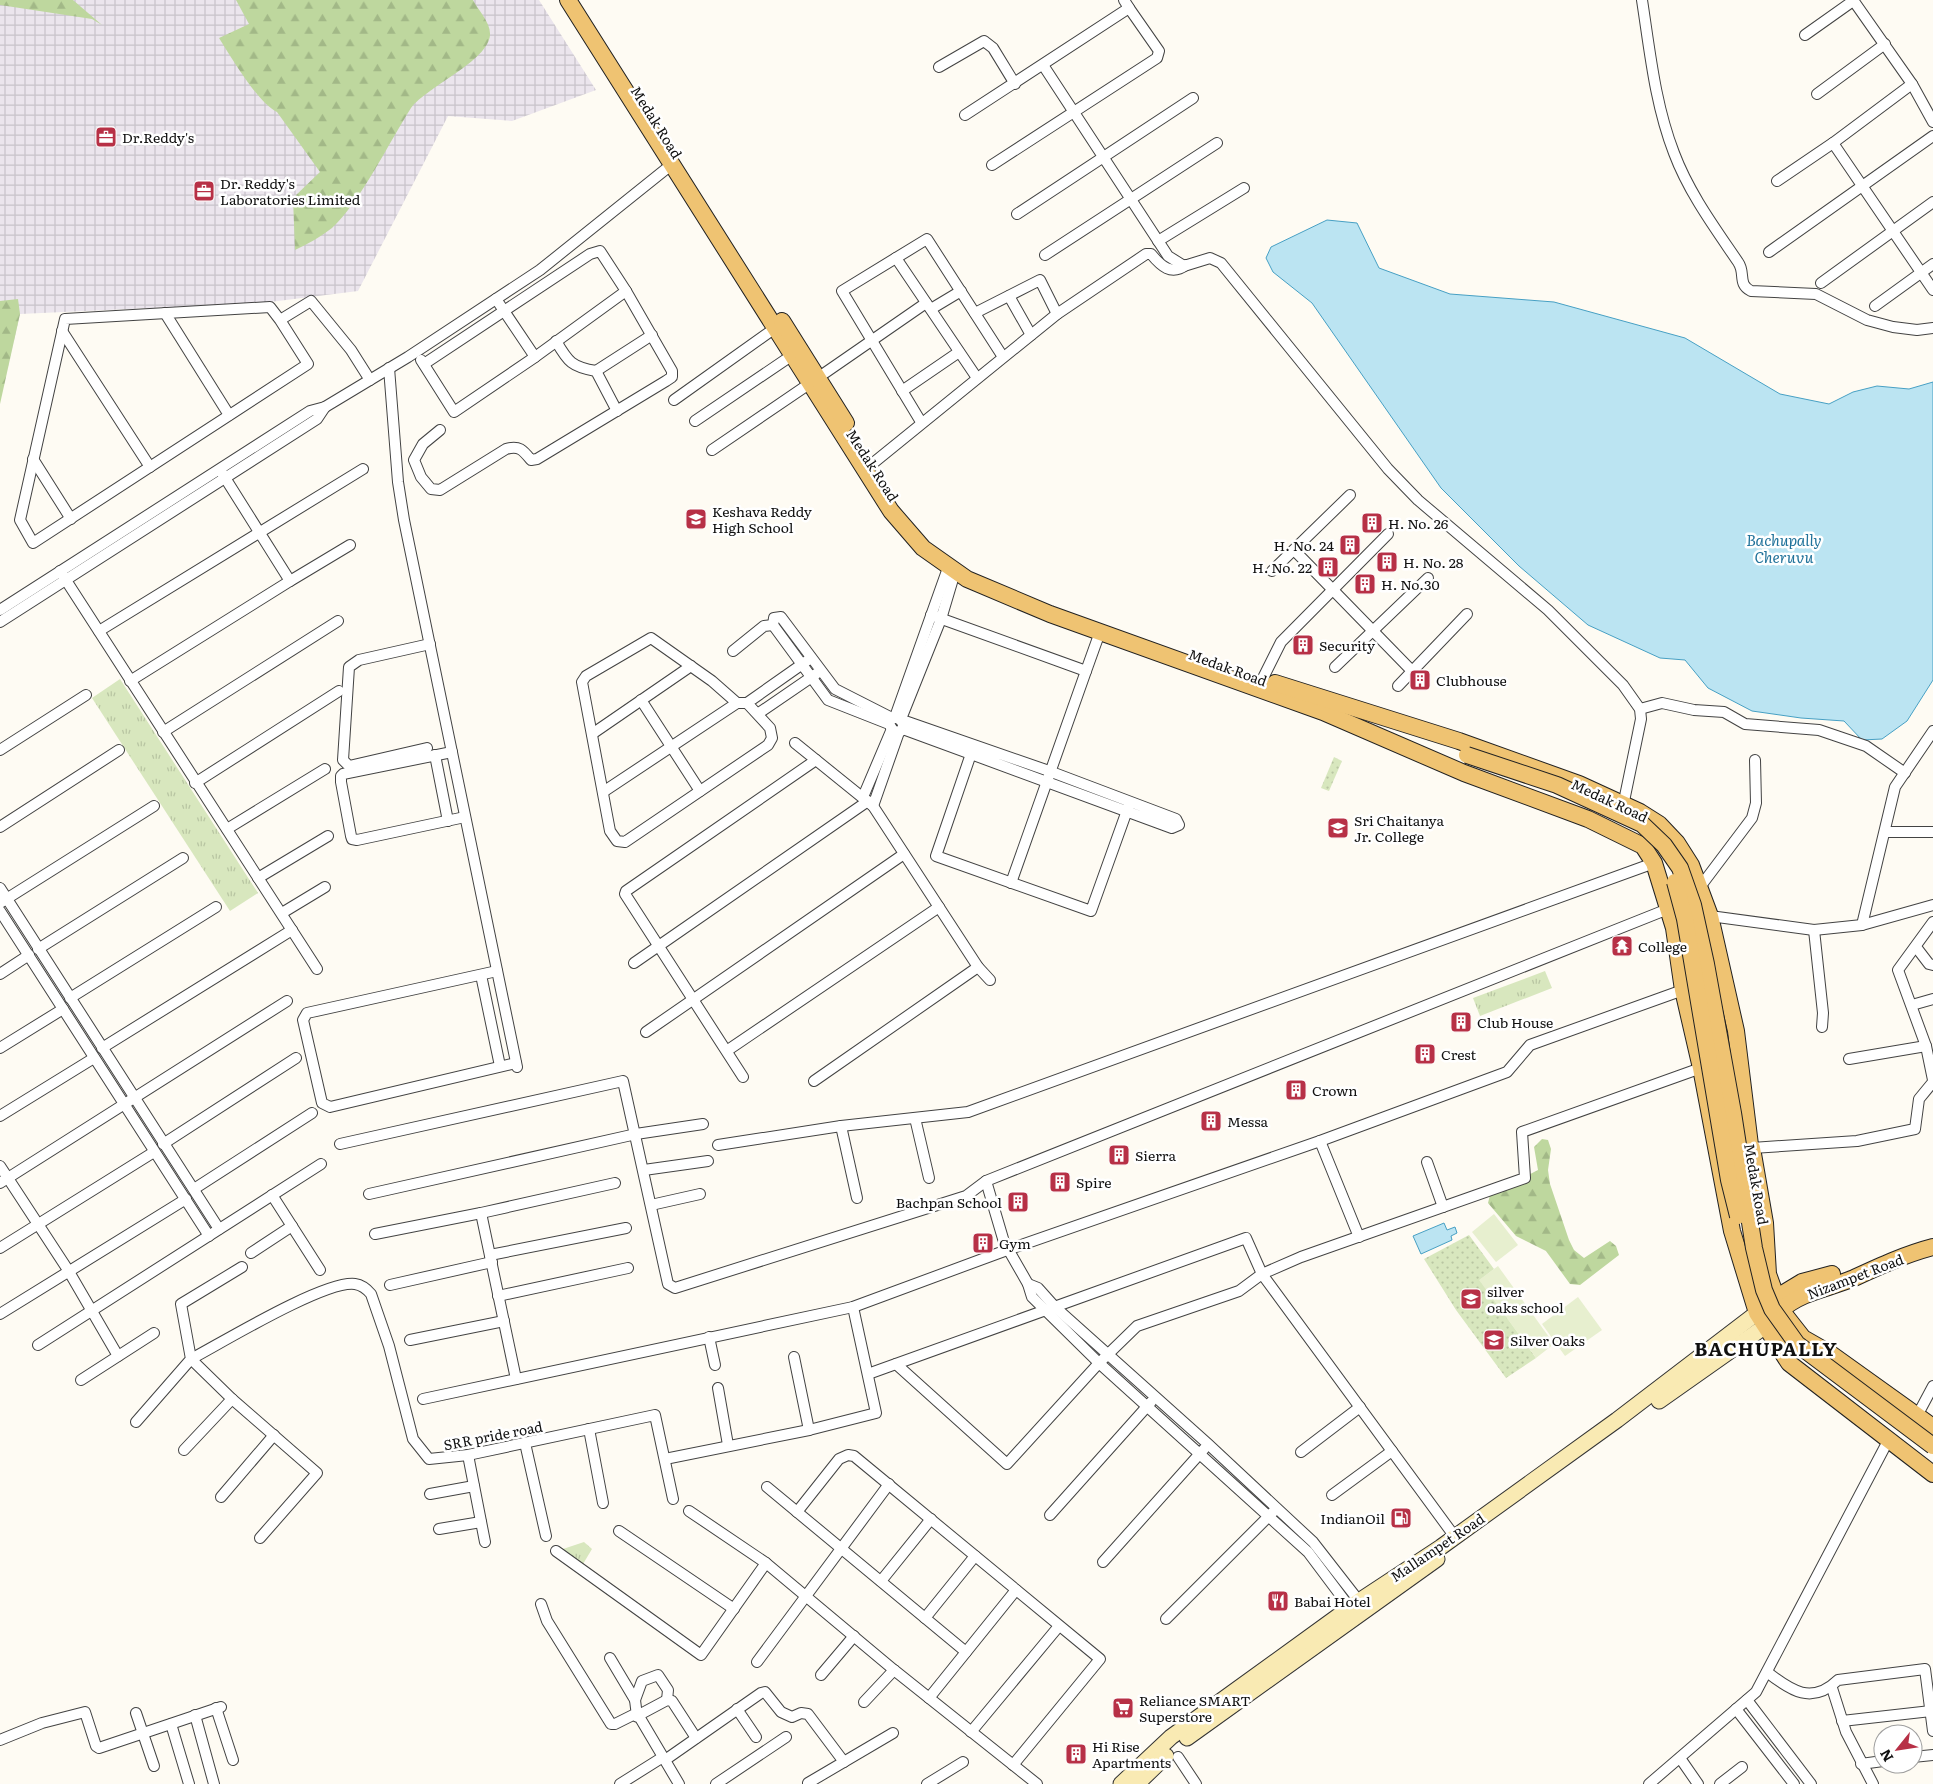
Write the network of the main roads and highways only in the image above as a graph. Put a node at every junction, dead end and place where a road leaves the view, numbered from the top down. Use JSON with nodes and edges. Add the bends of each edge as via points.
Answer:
{"nodes":[{"id":1,"x":568,"y":0,"type":"edge"},
{"id":2,"x":580,"y":0,"type":"edge"},
{"id":3,"x":637,"y":101,"type":"junction"},
{"id":4,"x":814,"y":381,"type":"junction"},
{"id":5,"x":1443,"y":736,"type":"junction"},
{"id":6,"x":1464,"y":773,"type":"junction"},
{"id":7,"x":1933,"y":1247,"type":"edge"},
{"id":8,"x":1778,"y":1305,"type":"junction"},
{"id":9,"x":1760,"y":1320,"type":"junction"},
{"id":10,"x":1882,"y":1390,"type":"junction"},
{"id":11,"x":1862,"y":1419,"type":"junction"},
{"id":12,"x":1933,"y":1427,"type":"edge"},
{"id":13,"x":1933,"y":1446,"type":"edge"},
{"id":14,"x":1933,"y":1459,"type":"edge"},
{"id":15,"x":1933,"y":1474,"type":"edge"},
{"id":16,"x":1121,"y":1784,"type":"edge"},
{"id":17,"x":1137,"y":1784,"type":"edge"}],
"edges":[{"from":1,"to":3,"type":"main road","name":"Medak Road"},
{"from":2,"to":3,"type":"main road","name":"Medak Road"},
{"from":3,"to":4,"type":"main road","name":"Medak Road"},
{"from":3,"to":4,"type":"main road","name":"Medak Road","via":[[671,165],[791,356]]},
{"from":4,"to":5,"type":"main road","name":"Medak Road","via":[[915,524],[948,554],[972,570],[1053,604],[1262,680]]},
{"from":4,"to":6,"type":"main road","name":"Medak Road","via":[[891,511],[924,548],[952,570],[990,590],[1323,712]]},
{"from":5,"to":8,"type":"main road","name":"Medak Road","via":[[1579,784],[1640,812],[1659,824],[1691,865],[1710,916],[1736,1032],[1750,1144],[1765,1223],[1768,1274]]},
{"from":5,"to":13,"type":"main road","bridge":true,"via":[[1466,755],[1557,785],[1642,824],[1664,845],[1680,868],[1693,905],[1706,964],[1754,1248],[1772,1309],[1797,1344]]},
{"from":6,"to":9,"type":"main road","name":"Medak Road","via":[[1615,830],[1643,846],[1654,863],[1674,928],[1683,990],[1732,1231]]},
{"from":6,"to":14,"type":"main road","bridge":true,"via":[[1492,774],[1620,821],[1640,833],[1672,874],[1685,919],[1729,1180],[1766,1314],[1794,1353]]},
{"from":7,"to":8,"type":"main road","name":"Nizampet Road","via":[[1869,1270],[1850,1269],[1802,1282]]},
{"from":8,"to":10,"type":"main road","via":[[1803,1338]]},
{"from":9,"to":11,"type":"main road","name":"Medak Road","via":[[1789,1363]]},
{"from":9,"to":16,"type":"main road","name":"Mallampet Road","via":[[1171,1737]]},
{"from":9,"to":17,"type":"main road","name":"Mallampet Road","via":[[1176,1746]]},
{"from":10,"to":11,"type":"main road"},
{"from":10,"to":12,"type":"main road"},
{"from":11,"to":15,"type":"main road","name":"Medak Road"}]}
